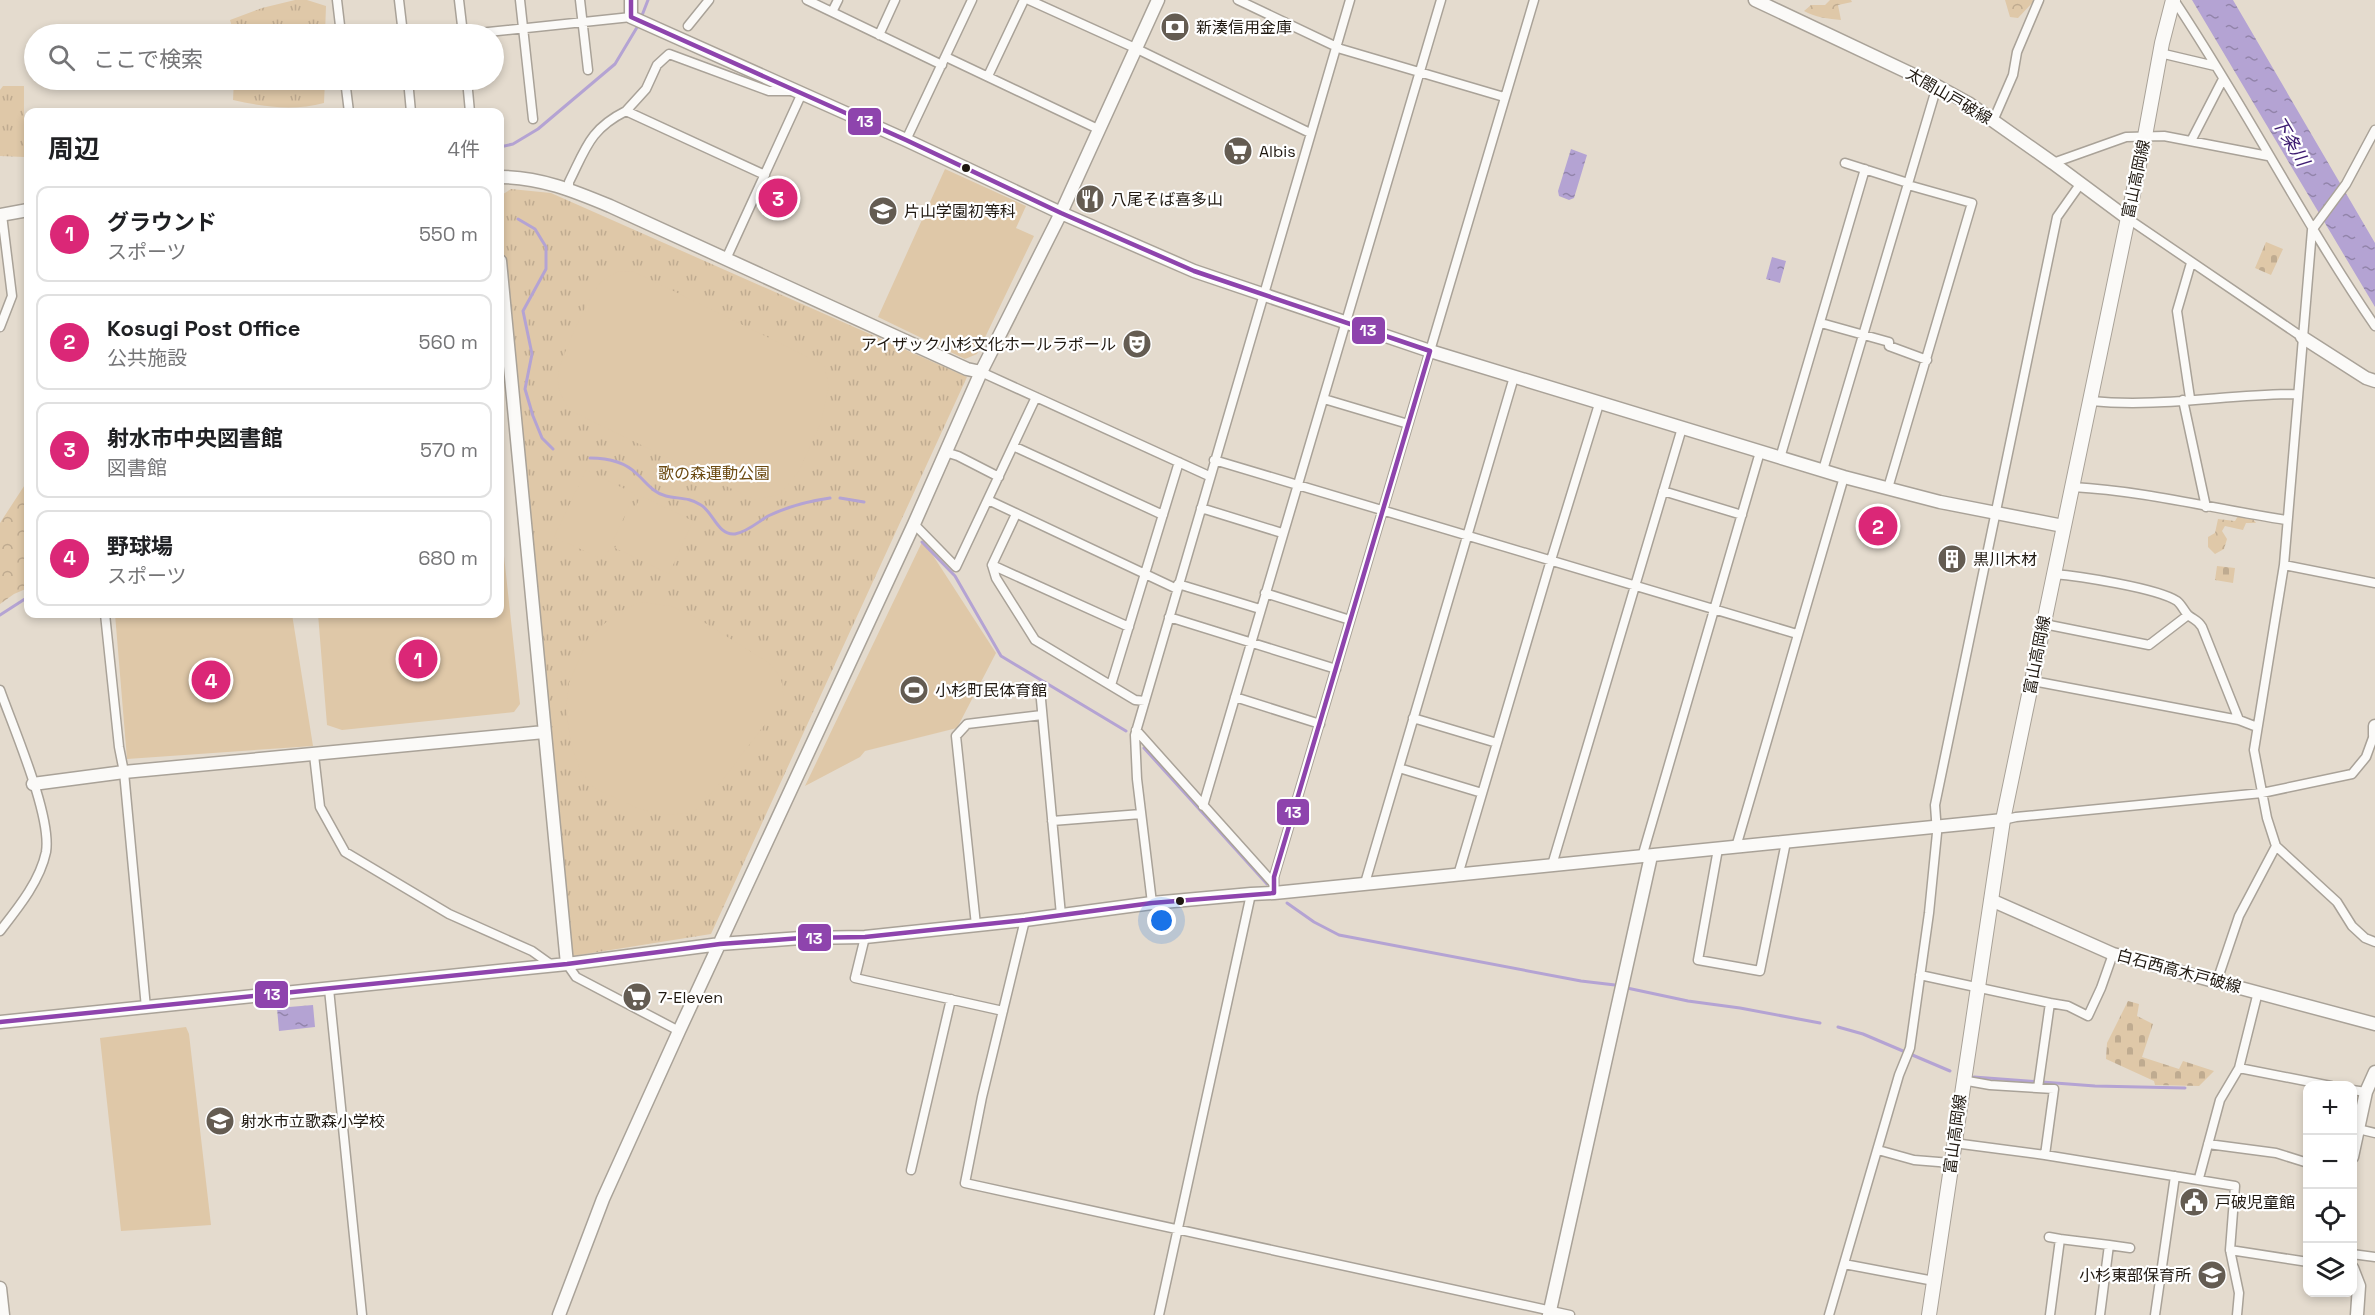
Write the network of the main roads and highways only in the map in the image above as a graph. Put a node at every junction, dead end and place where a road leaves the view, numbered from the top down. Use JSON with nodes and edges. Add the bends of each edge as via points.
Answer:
{"nodes":[{"id":1,"x":2174,"y":0,"type":"edge"},
{"id":2,"x":1929,"y":1315,"type":"edge"}],
"edges":[{"from":1,"to":2,"type":"main road","name":"富山高岡線","via":[[2003,820]]}]}
